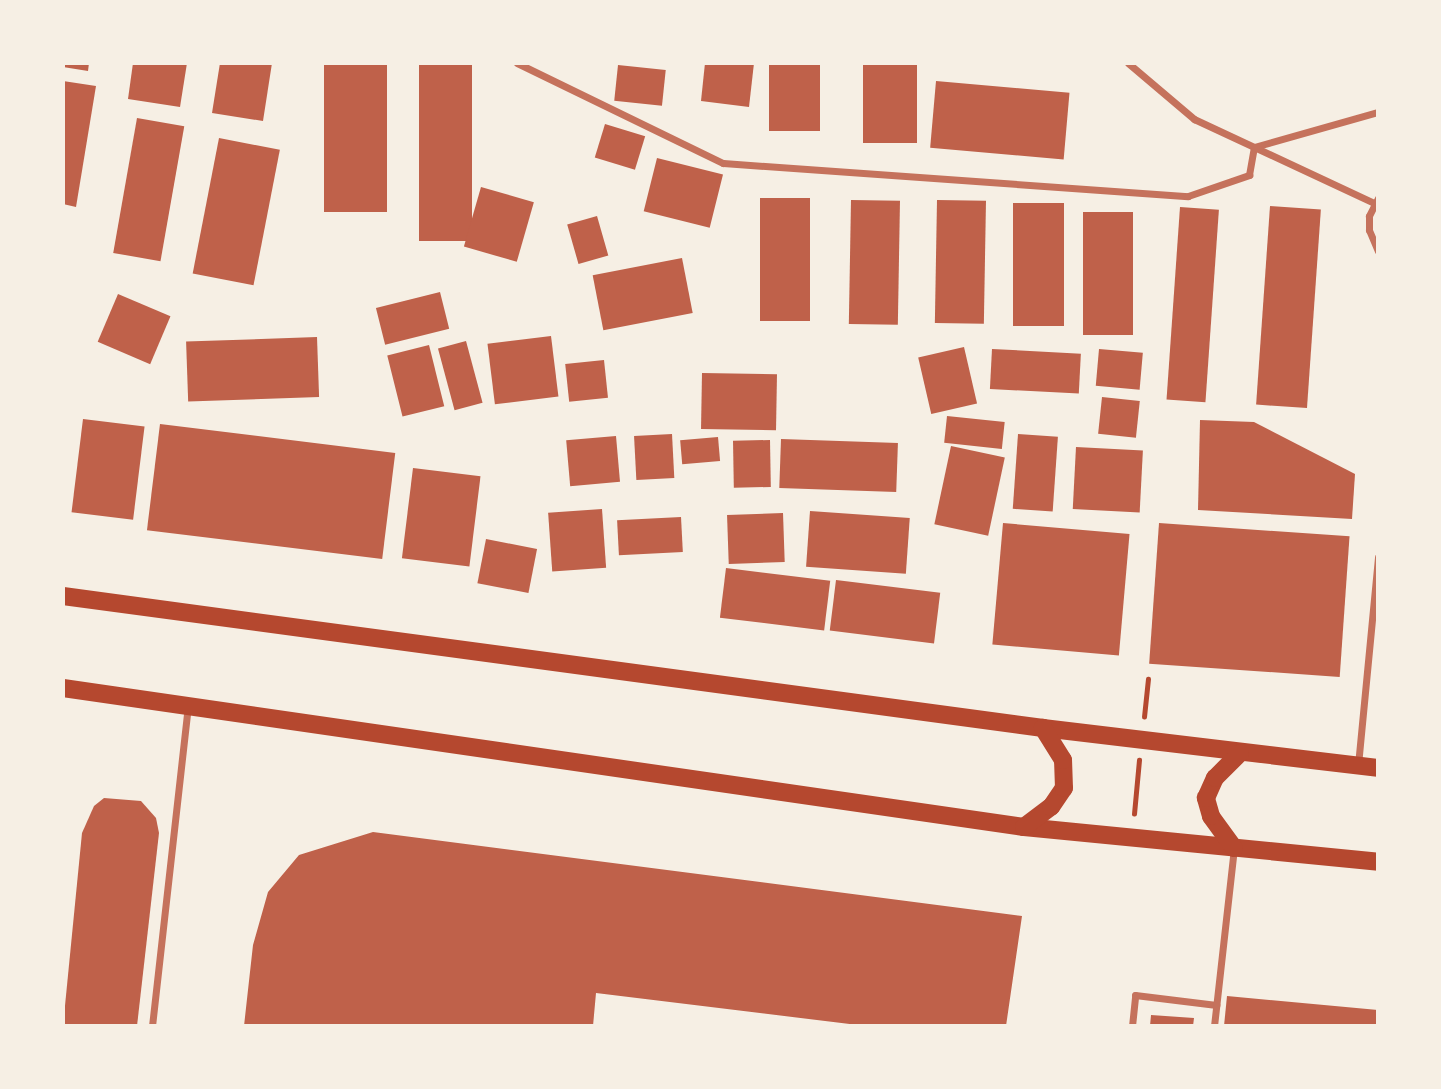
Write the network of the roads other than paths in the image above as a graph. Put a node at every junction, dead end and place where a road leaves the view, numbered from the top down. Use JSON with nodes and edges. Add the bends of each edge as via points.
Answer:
{"nodes":[{"id":1,"x":517,"y":63,"type":"edge"},
{"id":2,"x":1128,"y":63,"type":"edge"},
{"id":3,"x":1378,"y":112,"type":"edge"},
{"id":4,"x":1254,"y":147,"type":"junction"},
{"id":5,"x":1376,"y":200,"type":"edge"},
{"id":6,"x":1378,"y":251,"type":"edge"},
{"id":7,"x":1378,"y":557,"type":"edge"},
{"id":8,"x":63,"y":596,"type":"edge"},
{"id":9,"x":63,"y":688,"type":"edge"},
{"id":10,"x":188,"y":706,"type":"junction"},
{"id":11,"x":1043,"y":728,"type":"junction"},
{"id":12,"x":1240,"y":753,"type":"junction"},
{"id":13,"x":1358,"y":765,"type":"junction"},
{"id":14,"x":1378,"y":768,"type":"edge"},
{"id":15,"x":1024,"y":827,"type":"junction"},
{"id":16,"x":1234,"y":848,"type":"junction"},
{"id":17,"x":1378,"y":862,"type":"edge"},
{"id":18,"x":1216,"y":1005,"type":"junction"},
{"id":19,"x":152,"y":1026,"type":"edge"},
{"id":20,"x":1132,"y":1026,"type":"edge"},
{"id":21,"x":1214,"y":1026,"type":"edge"}],
"edges":[{"from":1,"to":4,"type":"street","via":[[723,163],[1188,196],[1249,174]]},
{"from":2,"to":4,"type":"street","via":[[1194,119]]},
{"from":3,"to":4,"type":"street"},
{"from":4,"to":5,"type":"street"},
{"from":5,"to":6,"type":"street","via":[[1369,230]]},
{"from":7,"to":13,"type":"street"},
{"from":8,"to":11,"type":"main road"},
{"from":9,"to":10,"type":"main road"},
{"from":10,"to":15,"type":"main road"},
{"from":10,"to":19,"type":"street"},
{"from":11,"to":12,"type":"main road"},
{"from":11,"to":15,"type":"main road","via":[[1063,760],[1066,780],[1059,799]]},
{"from":12,"to":13,"type":"main road"},
{"from":12,"to":16,"type":"main road","via":[[1214,778],[1206,799],[1211,816]]},
{"from":13,"to":14,"type":"main road"},
{"from":15,"to":16,"type":"main road"},
{"from":16,"to":17,"type":"main road"},
{"from":16,"to":18,"type":"street"},
{"from":18,"to":20,"type":"street","via":[[1135,995]]},
{"from":18,"to":21,"type":"street"}]}
